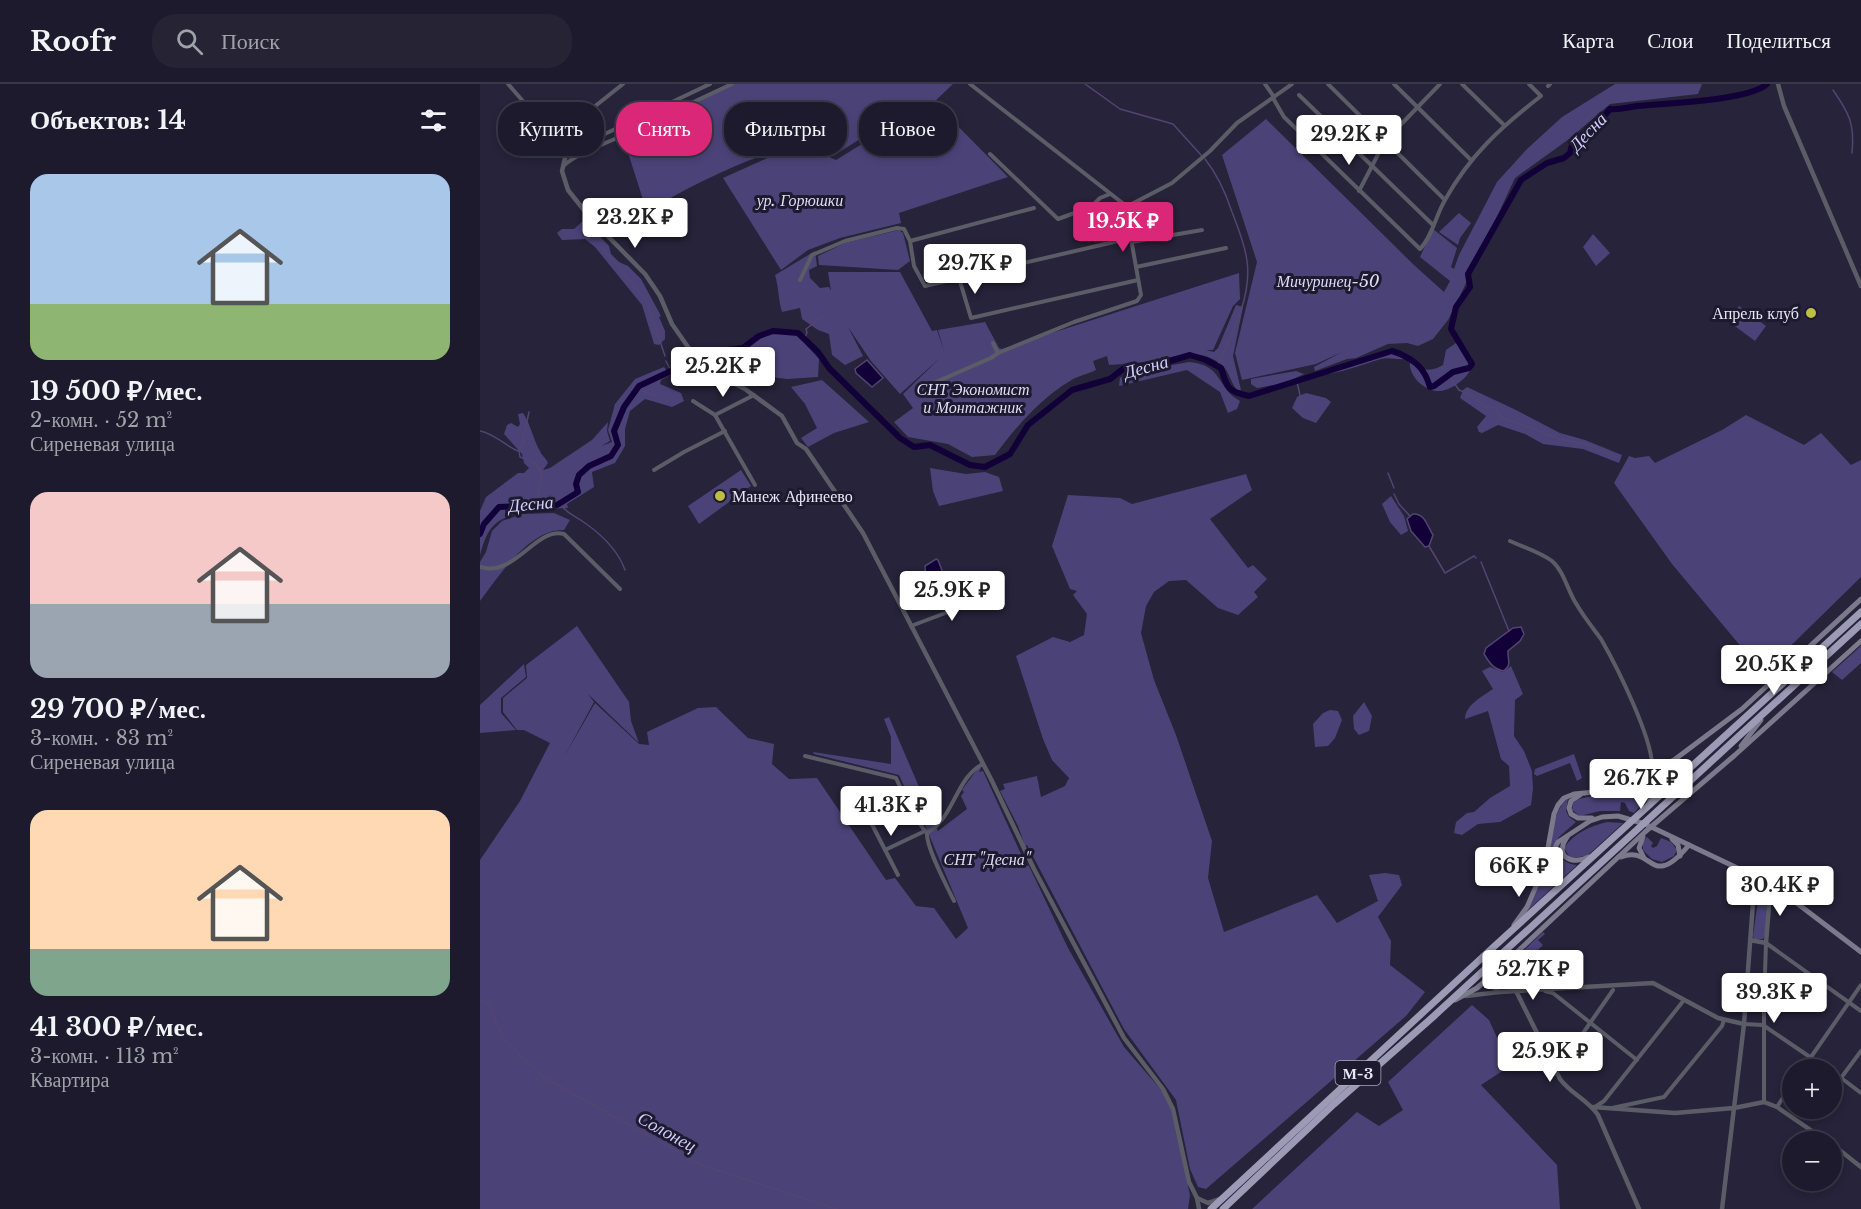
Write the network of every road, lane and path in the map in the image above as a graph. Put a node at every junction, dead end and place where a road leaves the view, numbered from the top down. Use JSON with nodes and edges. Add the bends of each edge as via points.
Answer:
{"nodes":[{"id":1,"x":508,"y":84,"type":"edge"},
{"id":2,"x":623,"y":84,"type":"edge"},
{"id":3,"x":710,"y":84,"type":"edge"},
{"id":4,"x":732,"y":84,"type":"edge"},
{"id":5,"x":970,"y":84,"type":"edge"},
{"id":6,"x":1265,"y":84,"type":"edge"},
{"id":7,"x":1292,"y":84,"type":"edge"},
{"id":8,"x":1328,"y":84,"type":"edge"},
{"id":9,"x":1394,"y":84,"type":"edge"},
{"id":10,"x":1440,"y":84,"type":"edge"},
{"id":11,"x":1462,"y":84,"type":"edge"},
{"id":12,"x":1529,"y":84,"type":"edge"},
{"id":13,"x":1778,"y":85,"type":"edge"},
{"id":14,"x":1299,"y":95,"type":"dead end"},
{"id":15,"x":1273,"y":97,"type":"junction"},
{"id":16,"x":523,"y":102,"type":"edge"},
{"id":17,"x":600,"y":102,"type":"edge"},
{"id":18,"x":1418,"y":107,"type":"junction"},
{"id":19,"x":1504,"y":125,"type":"junction"},
{"id":20,"x":604,"y":134,"type":"edge"},
{"id":21,"x":1385,"y":141,"type":"junction"},
{"id":22,"x":990,"y":154,"type":"dead end"},
{"id":23,"x":565,"y":156,"type":"edge"},
{"id":24,"x":1471,"y":160,"type":"junction"},
{"id":25,"x":1372,"y":166,"type":"junction"},
{"id":26,"x":562,"y":167,"type":"junction"},
{"id":27,"x":1359,"y":191,"type":"junction"},
{"id":28,"x":1110,"y":194,"type":"junction"},
{"id":29,"x":1445,"y":200,"type":"junction"},
{"id":30,"x":1126,"y":207,"type":"junction"},
{"id":31,"x":1034,"y":208,"type":"dead end"},
{"id":32,"x":1433,"y":225,"type":"junction"},
{"id":33,"x":1202,"y":230,"type":"dead end"},
{"id":34,"x":1132,"y":240,"type":"junction"},
{"id":35,"x":910,"y":241,"type":"junction"},
{"id":36,"x":1226,"y":248,"type":"dead end"},
{"id":37,"x":1136,"y":267,"type":"junction"},
{"id":38,"x":959,"y":278,"type":"junction"},
{"id":39,"x":800,"y":280,"type":"dead end"},
{"id":40,"x":1138,"y":280,"type":"junction"},
{"id":41,"x":1861,"y":286,"type":"edge"},
{"id":42,"x":993,"y":343,"type":"dead end"},
{"id":43,"x":998,"y":353,"type":"junction"},
{"id":44,"x":936,"y":382,"type":"dead end"},
{"id":45,"x":753,"y":395,"type":"junction"},
{"id":46,"x":693,"y":401,"type":"dead end"},
{"id":47,"x":715,"y":415,"type":"junction"},
{"id":48,"x":725,"y":431,"type":"junction"},
{"id":49,"x":654,"y":470,"type":"dead end"},
{"id":50,"x":755,"y":485,"type":"dead end"},
{"id":51,"x":1510,"y":540,"type":"dead end"},
{"id":52,"x":480,"y":567,"type":"edge"},
{"id":53,"x":620,"y":589,"type":"dead end"},
{"id":54,"x":985,"y":598,"type":"dead end"},
{"id":55,"x":1861,"y":599,"type":"edge"},
{"id":56,"x":1861,"y":612,"type":"edge"},
{"id":57,"x":1860,"y":625,"type":"edge"},
{"id":58,"x":911,"y":626,"type":"junction"},
{"id":59,"x":1861,"y":641,"type":"edge"},
{"id":60,"x":1775,"y":703,"type":"junction"},
{"id":61,"x":1735,"y":755,"type":"junction"},
{"id":62,"x":804,"y":756,"type":"dead end"},
{"id":63,"x":983,"y":764,"type":"junction"},
{"id":64,"x":1652,"y":773,"type":"junction"},
{"id":65,"x":1586,"y":793,"type":"junction"},
{"id":66,"x":864,"y":808,"type":"dead end"},
{"id":67,"x":1645,"y":810,"type":"junction"},
{"id":68,"x":1597,"y":818,"type":"junction"},
{"id":69,"x":926,"y":831,"type":"junction"},
{"id":70,"x":1572,"y":832,"type":"junction"},
{"id":71,"x":1645,"y":832,"type":"junction"},
{"id":72,"x":1661,"y":832,"type":"junction"},
{"id":73,"x":1689,"y":845,"type":"junction"},
{"id":74,"x":885,"y":850,"type":"junction"},
{"id":75,"x":1600,"y":850,"type":"junction"},
{"id":76,"x":1707,"y":855,"type":"junction"},
{"id":77,"x":1680,"y":856,"type":"junction"},
{"id":78,"x":1619,"y":857,"type":"junction"},
{"id":79,"x":1644,"y":859,"type":"junction"},
{"id":80,"x":1545,"y":866,"type":"junction"},
{"id":81,"x":898,"y":876,"type":"dead end"},
{"id":82,"x":1755,"y":876,"type":"junction"},
{"id":83,"x":1773,"y":885,"type":"junction"},
{"id":84,"x":954,"y":901,"type":"dead end"},
{"id":85,"x":1506,"y":936,"type":"junction"},
{"id":86,"x":1749,"y":940,"type":"junction"},
{"id":87,"x":1766,"y":942,"type":"junction"},
{"id":88,"x":1861,"y":952,"type":"edge"},
{"id":89,"x":1499,"y":969,"type":"junction"},
{"id":90,"x":1861,"y":985,"type":"edge"},
{"id":91,"x":1548,"y":990,"type":"junction"},
{"id":92,"x":1613,"y":990,"type":"dead end"},
{"id":93,"x":1516,"y":991,"type":"junction"},
{"id":94,"x":1499,"y":992,"type":"junction"},
{"id":95,"x":1463,"y":996,"type":"junction"},
{"id":96,"x":1684,"y":1000,"type":"junction"},
{"id":97,"x":1848,"y":1002,"type":"junction"},
{"id":98,"x":1861,"y":1011,"type":"edge"},
{"id":99,"x":1434,"y":1016,"type":"junction"},
{"id":100,"x":1724,"y":1020,"type":"junction"},
{"id":101,"x":1590,"y":1023,"type":"junction"},
{"id":102,"x":1744,"y":1024,"type":"junction"},
{"id":103,"x":1763,"y":1025,"type":"junction"},
{"id":104,"x":1861,"y":1051,"type":"edge"},
{"id":105,"x":1810,"y":1056,"type":"junction"},
{"id":106,"x":1808,"y":1059,"type":"edge"},
{"id":107,"x":1814,"y":1059,"type":"edge"},
{"id":108,"x":1637,"y":1060,"type":"junction"},
{"id":109,"x":1556,"y":1072,"type":"junction"},
{"id":110,"x":1842,"y":1077,"type":"edge"},
{"id":111,"x":1842,"y":1079,"type":"edge"},
{"id":112,"x":1861,"y":1093,"type":"edge"},
{"id":113,"x":1782,"y":1099,"type":"edge"},
{"id":114,"x":1764,"y":1102,"type":"junction"},
{"id":115,"x":1593,"y":1107,"type":"junction"},
{"id":116,"x":1777,"y":1107,"type":"junction"},
{"id":117,"x":1611,"y":1108,"type":"junction"},
{"id":118,"x":1734,"y":1108,"type":"junction"},
{"id":119,"x":1812,"y":1131,"type":"edge"},
{"id":120,"x":1842,"y":1152,"type":"edge"},
{"id":121,"x":1861,"y":1167,"type":"edge"},
{"id":122,"x":1224,"y":1197,"type":"junction"},
{"id":123,"x":1197,"y":1198,"type":"junction"},
{"id":124,"x":1199,"y":1209,"type":"edge"},
{"id":125,"x":1211,"y":1209,"type":"edge"},
{"id":126,"x":1223,"y":1209,"type":"edge"},
{"id":127,"x":1639,"y":1209,"type":"edge"},
{"id":128,"x":1722,"y":1209,"type":"edge"}],
"edges":[{"from":1,"to":16,"type":"street"},
{"from":2,"to":17,"type":"street"},
{"from":3,"to":20,"type":"street"},
{"from":4,"to":26,"type":"street","via":[[571,159]]},
{"from":5,"to":28,"type":"street"},
{"from":6,"to":15,"type":"street"},
{"from":7,"to":15,"type":"street"},
{"from":8,"to":21,"type":"street"},
{"from":9,"to":18,"type":"street"},
{"from":10,"to":18,"type":"street"},
{"from":11,"to":19,"type":"street"},
{"from":12,"to":19,"type":"street","via":[[1541,96]]},
{"from":13,"to":41,"type":"street"},
{"from":14,"to":25,"type":"street"},
{"from":15,"to":27,"type":"street","via":[[1284,117]]},
{"from":15,"to":30,"type":"street","via":[[1237,123],[1172,183]]},
{"from":18,"to":21,"type":"street"},
{"from":18,"to":24,"type":"street"},
{"from":19,"to":24,"type":"street"},
{"from":21,"to":25,"type":"street"},
{"from":21,"to":29,"type":"street"},
{"from":22,"to":28,"type":"street","via":[[1058,219],[1091,207]]},
{"from":23,"to":26,"type":"street"},
{"from":24,"to":29,"type":"street"},
{"from":25,"to":27,"type":"street"},
{"from":25,"to":32,"type":"street"},
{"from":26,"to":45,"type":"street","via":[[568,190],[645,274],[690,350],[715,374]]},
{"from":27,"to":32,"type":"street","via":[[1417,248],[1422,248]]},
{"from":28,"to":30,"type":"street"},
{"from":29,"to":32,"type":"street"},
{"from":30,"to":34,"type":"street"},
{"from":31,"to":35,"type":"street"},
{"from":33,"to":34,"type":"street"},
{"from":34,"to":37,"type":"street"},
{"from":34,"to":38,"type":"street"},
{"from":35,"to":38,"type":"street","via":[[914,266],[925,286]]},
{"from":35,"to":39,"type":"street","via":[[904,229],[897,228],[845,240],[812,255]]},
{"from":36,"to":37,"type":"street"},
{"from":37,"to":40,"type":"street"},
{"from":38,"to":40,"type":"street","via":[[971,318]]},
{"from":40,"to":43,"type":"street","via":[[1141,295],[1137,301]]},
{"from":42,"to":43,"type":"street"},
{"from":43,"to":44,"type":"street"},
{"from":45,"to":47,"type":"street"},
{"from":45,"to":58,"type":"street","via":[[782,416],[797,443],[806,449],[852,514]]},
{"from":46,"to":47,"type":"street"},
{"from":47,"to":48,"type":"street"},
{"from":48,"to":49,"type":"street"},
{"from":48,"to":50,"type":"street"},
{"from":51,"to":64,"type":"street","via":[[1552,561],[1558,568],[1631,699],[1652,758]]},
{"from":52,"to":53,"type":"street","via":[[511,563],[549,534],[558,532]]},
{"from":54,"to":58,"type":"street"},
{"from":55,"to":64,"type":"main road","via":[[1729,720]]},
{"from":56,"to":67,"type":"highway","number":"М-3"},
{"from":57,"to":60,"type":"highway","number":"М-3"},
{"from":58,"to":63,"type":"street"},
{"from":59,"to":61,"type":"main road"},
{"from":60,"to":61,"type":"main road"},
{"from":60,"to":99,"type":"highway","number":"М-3"},
{"from":61,"to":71,"type":"main road"},
{"from":62,"to":69,"type":"street","via":[[896,778]]},
{"from":63,"to":69,"type":"street","via":[[971,772],[939,822]]},
{"from":63,"to":123,"type":"street","via":[[1124,1038],[1163,1089],[1173,1109],[1189,1182]]},
{"from":64,"to":65,"type":"main road"},
{"from":64,"to":67,"type":"main road","via":[[1653,794]]},
{"from":65,"to":68,"type":"main road","via":[[1572,800],[1570,812],[1578,818]]},
{"from":65,"to":80,"type":"main road","via":[[1568,796],[1556,807]]},
{"from":66,"to":74,"type":"street"},
{"from":67,"to":75,"type":"highway","number":"М-3"},
{"from":68,"to":70,"type":"main road"},
{"from":68,"to":72,"type":"main road","via":[[1631,818]]},
{"from":69,"to":74,"type":"street"},
{"from":69,"to":84,"type":"street"},
{"from":70,"to":75,"type":"main road","via":[[1562,845],[1568,859],[1583,860]]},
{"from":70,"to":80,"type":"main road","via":[[1558,842]]},
{"from":71,"to":78,"type":"main road"},
{"from":71,"to":79,"type":"main road","via":[[1639,848]]},
{"from":72,"to":73,"type":"main road"},
{"from":72,"to":77,"type":"main road","via":[[1677,844]]},
{"from":73,"to":76,"type":"main road"},
{"from":73,"to":77,"type":"main road"},
{"from":74,"to":81,"type":"street"},
{"from":75,"to":85,"type":"highway","number":"М-3"},
{"from":76,"to":77,"type":"main road","via":[[1694,852]]},
{"from":76,"to":82,"type":"main road"},
{"from":77,"to":79,"type":"main road","via":[[1664,866]]},
{"from":78,"to":79,"type":"main road","via":[[1631,854]]},
{"from":78,"to":89,"type":"main road"},
{"from":80,"to":85,"type":"main road","via":[[1527,907]]},
{"from":82,"to":83,"type":"main road"},
{"from":82,"to":86,"type":"street"},
{"from":83,"to":87,"type":"street"},
{"from":83,"to":88,"type":"main road"},
{"from":85,"to":122,"type":"highway","number":"М-3"},
{"from":86,"to":87,"type":"street"},
{"from":86,"to":102,"type":"street"},
{"from":87,"to":97,"type":"street"},
{"from":87,"to":103,"type":"street"},
{"from":89,"to":94,"type":"street","via":[[1491,983]]},
{"from":89,"to":95,"type":"main road"},
{"from":90,"to":97,"type":"street"},
{"from":91,"to":93,"type":"street"},
{"from":91,"to":96,"type":"street","via":[[1653,983]]},
{"from":91,"to":101,"type":"street"},
{"from":92,"to":101,"type":"street"},
{"from":93,"to":94,"type":"street"},
{"from":93,"to":109,"type":"street"},
{"from":94,"to":95,"type":"street"},
{"from":95,"to":99,"type":"main road"},
{"from":96,"to":100,"type":"street"},
{"from":96,"to":108,"type":"street"},
{"from":97,"to":98,"type":"street"},
{"from":97,"to":105,"type":"street"},
{"from":99,"to":126,"type":"highway","number":"М-3"},
{"from":100,"to":102,"type":"street"},
{"from":100,"to":117,"type":"street","via":[[1664,1097]]},
{"from":101,"to":108,"type":"street"},
{"from":101,"to":109,"type":"street"},
{"from":102,"to":103,"type":"street"},
{"from":102,"to":118,"type":"street"},
{"from":103,"to":105,"type":"street"},
{"from":103,"to":114,"type":"street"},
{"from":104,"to":110,"type":"street"},
{"from":105,"to":106,"type":"street"},
{"from":105,"to":107,"type":"street"},
{"from":108,"to":115,"type":"street","via":[[1604,1101]]},
{"from":109,"to":115,"type":"street","via":[[1568,1089]]},
{"from":111,"to":112,"type":"street"},
{"from":113,"to":116,"type":"street"},
{"from":114,"to":116,"type":"street"},
{"from":114,"to":118,"type":"street"},
{"from":115,"to":117,"type":"street"},
{"from":115,"to":127,"type":"street"},
{"from":116,"to":119,"type":"street"},
{"from":117,"to":118,"type":"street","via":[[1675,1113]]},
{"from":118,"to":128,"type":"street"},
{"from":120,"to":121,"type":"street"},
{"from":122,"to":123,"type":"street","via":[[1208,1203]]},
{"from":122,"to":125,"type":"highway","number":"М-3"},
{"from":123,"to":124,"type":"street"}]}
